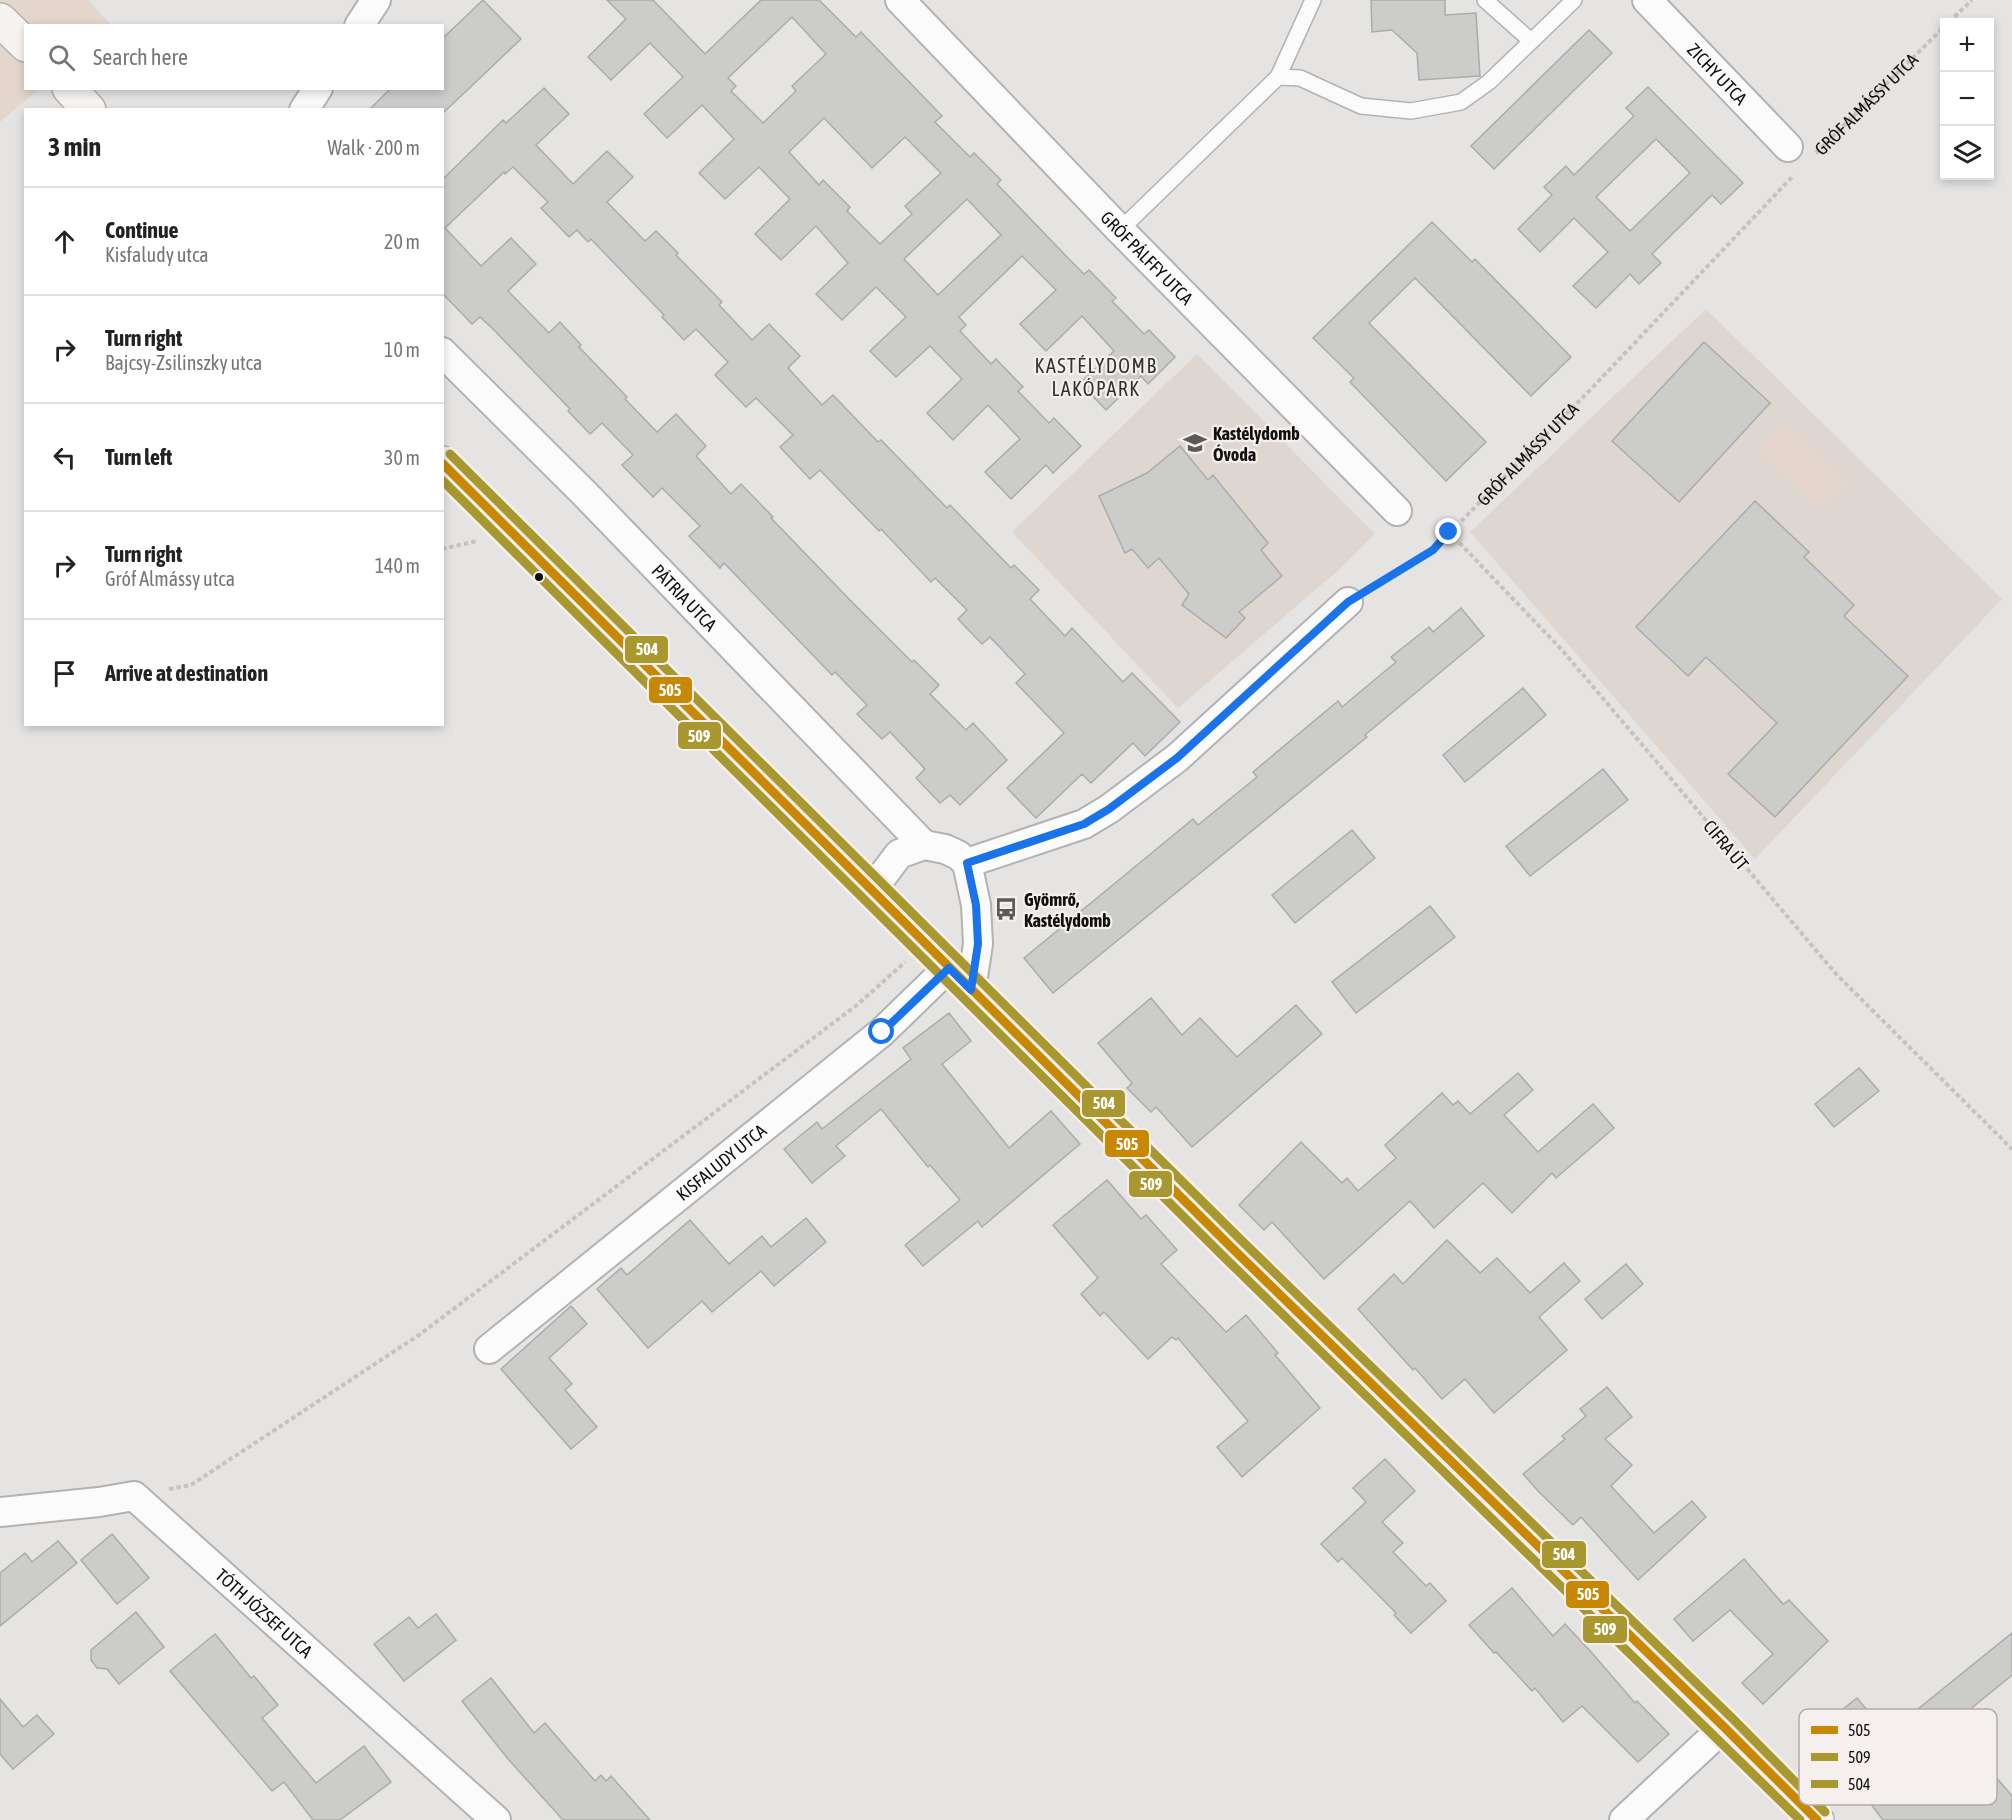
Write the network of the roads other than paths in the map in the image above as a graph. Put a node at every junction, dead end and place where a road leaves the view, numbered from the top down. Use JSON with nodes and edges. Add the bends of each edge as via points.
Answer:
{"nodes":[{"id":1,"x":376,"y":0,"type":"edge"},
{"id":2,"x":900,"y":0,"type":"edge"},
{"id":3,"x":1313,"y":0,"type":"edge"},
{"id":4,"x":1485,"y":0,"type":"edge"},
{"id":5,"x":1574,"y":0,"type":"edge"},
{"id":6,"x":1647,"y":0,"type":"edge"},
{"id":7,"x":0,"y":20,"type":"edge"},
{"id":8,"x":361,"y":24,"type":"edge"},
{"id":9,"x":1531,"y":41,"type":"junction"},
{"id":10,"x":24,"y":43,"type":"edge"},
{"id":11,"x":1278,"y":77,"type":"junction"},
{"id":12,"x":71,"y":90,"type":"edge"},
{"id":13,"x":317,"y":90,"type":"edge"},
{"id":14,"x":87,"y":108,"type":"edge"},
{"id":15,"x":305,"y":108,"type":"edge"},
{"id":16,"x":1799,"y":158,"type":"road end"},
{"id":17,"x":1120,"y":230,"type":"junction"},
{"id":18,"x":444,"y":354,"type":"edge"},
{"id":19,"x":444,"y":465,"type":"edge"},
{"id":20,"x":1396,"y":511,"type":"dead end"},
{"id":21,"x":1348,"y":602,"type":"road end"},
{"id":22,"x":924,"y":844,"type":"junction"},
{"id":23,"x":967,"y":863,"type":"junction"},
{"id":24,"x":863,"y":882,"type":"junction"},
{"id":25,"x":949,"y":968,"type":"junction"},
{"id":26,"x":971,"y":990,"type":"junction"},
{"id":27,"x":489,"y":1349,"type":"dead end"},
{"id":28,"x":0,"y":1512,"type":"edge"},
{"id":29,"x":1724,"y":1727,"type":"junction"},
{"id":30,"x":1799,"y":1803,"type":"edge"},
{"id":31,"x":1801,"y":1805,"type":"edge"},
{"id":32,"x":496,"y":1820,"type":"edge"},
{"id":33,"x":1624,"y":1820,"type":"edge"},
{"id":34,"x":1816,"y":1820,"type":"edge"}],
"edges":[{"from":1,"to":8,"type":"street"},
{"from":2,"to":17,"type":"street","name":"GRÓF PÁLFFY UTCA"},
{"from":3,"to":11,"type":"lane"},
{"from":4,"to":9,"type":"lane"},
{"from":5,"to":9,"type":"lane"},
{"from":6,"to":16,"type":"street","name":"ZICHY UTCA"},
{"from":7,"to":10,"type":"main road"},
{"from":9,"to":11,"type":"lane","via":[[1489,82],[1461,102],[1411,111],[1361,106],[1300,78]]},
{"from":11,"to":17,"type":"lane"},
{"from":12,"to":14,"type":"main road"},
{"from":13,"to":15,"type":"street"},
{"from":17,"to":20,"type":"street","name":"GRÓF PÁLFFY UTCA"},
{"from":18,"to":22,"type":"street","name":"PÁTRIA UTCA"},
{"from":19,"to":24,"type":"main road"},
{"from":21,"to":23,"type":"street","via":[[1177,758],[1109,809],[1084,824]]},
{"from":22,"to":23,"type":"street","via":[[945,849]]},
{"from":22,"to":24,"type":"street","via":[[899,854]]},
{"from":23,"to":26,"type":"street","via":[[976,905],[978,944]]},
{"from":24,"to":25,"type":"main road"},
{"from":25,"to":26,"type":"main road"},
{"from":25,"to":27,"type":"street","name":"KISFALUDY UTCA","via":[[882,1032]]},
{"from":26,"to":29,"type":"main road"},
{"from":28,"to":32,"type":"street","name":"TÓTH JÓZSEF UTCA","via":[[134,1496]]},
{"from":29,"to":30,"type":"main road"},
{"from":29,"to":33,"type":"street"},
{"from":31,"to":34,"type":"main road"}]}
